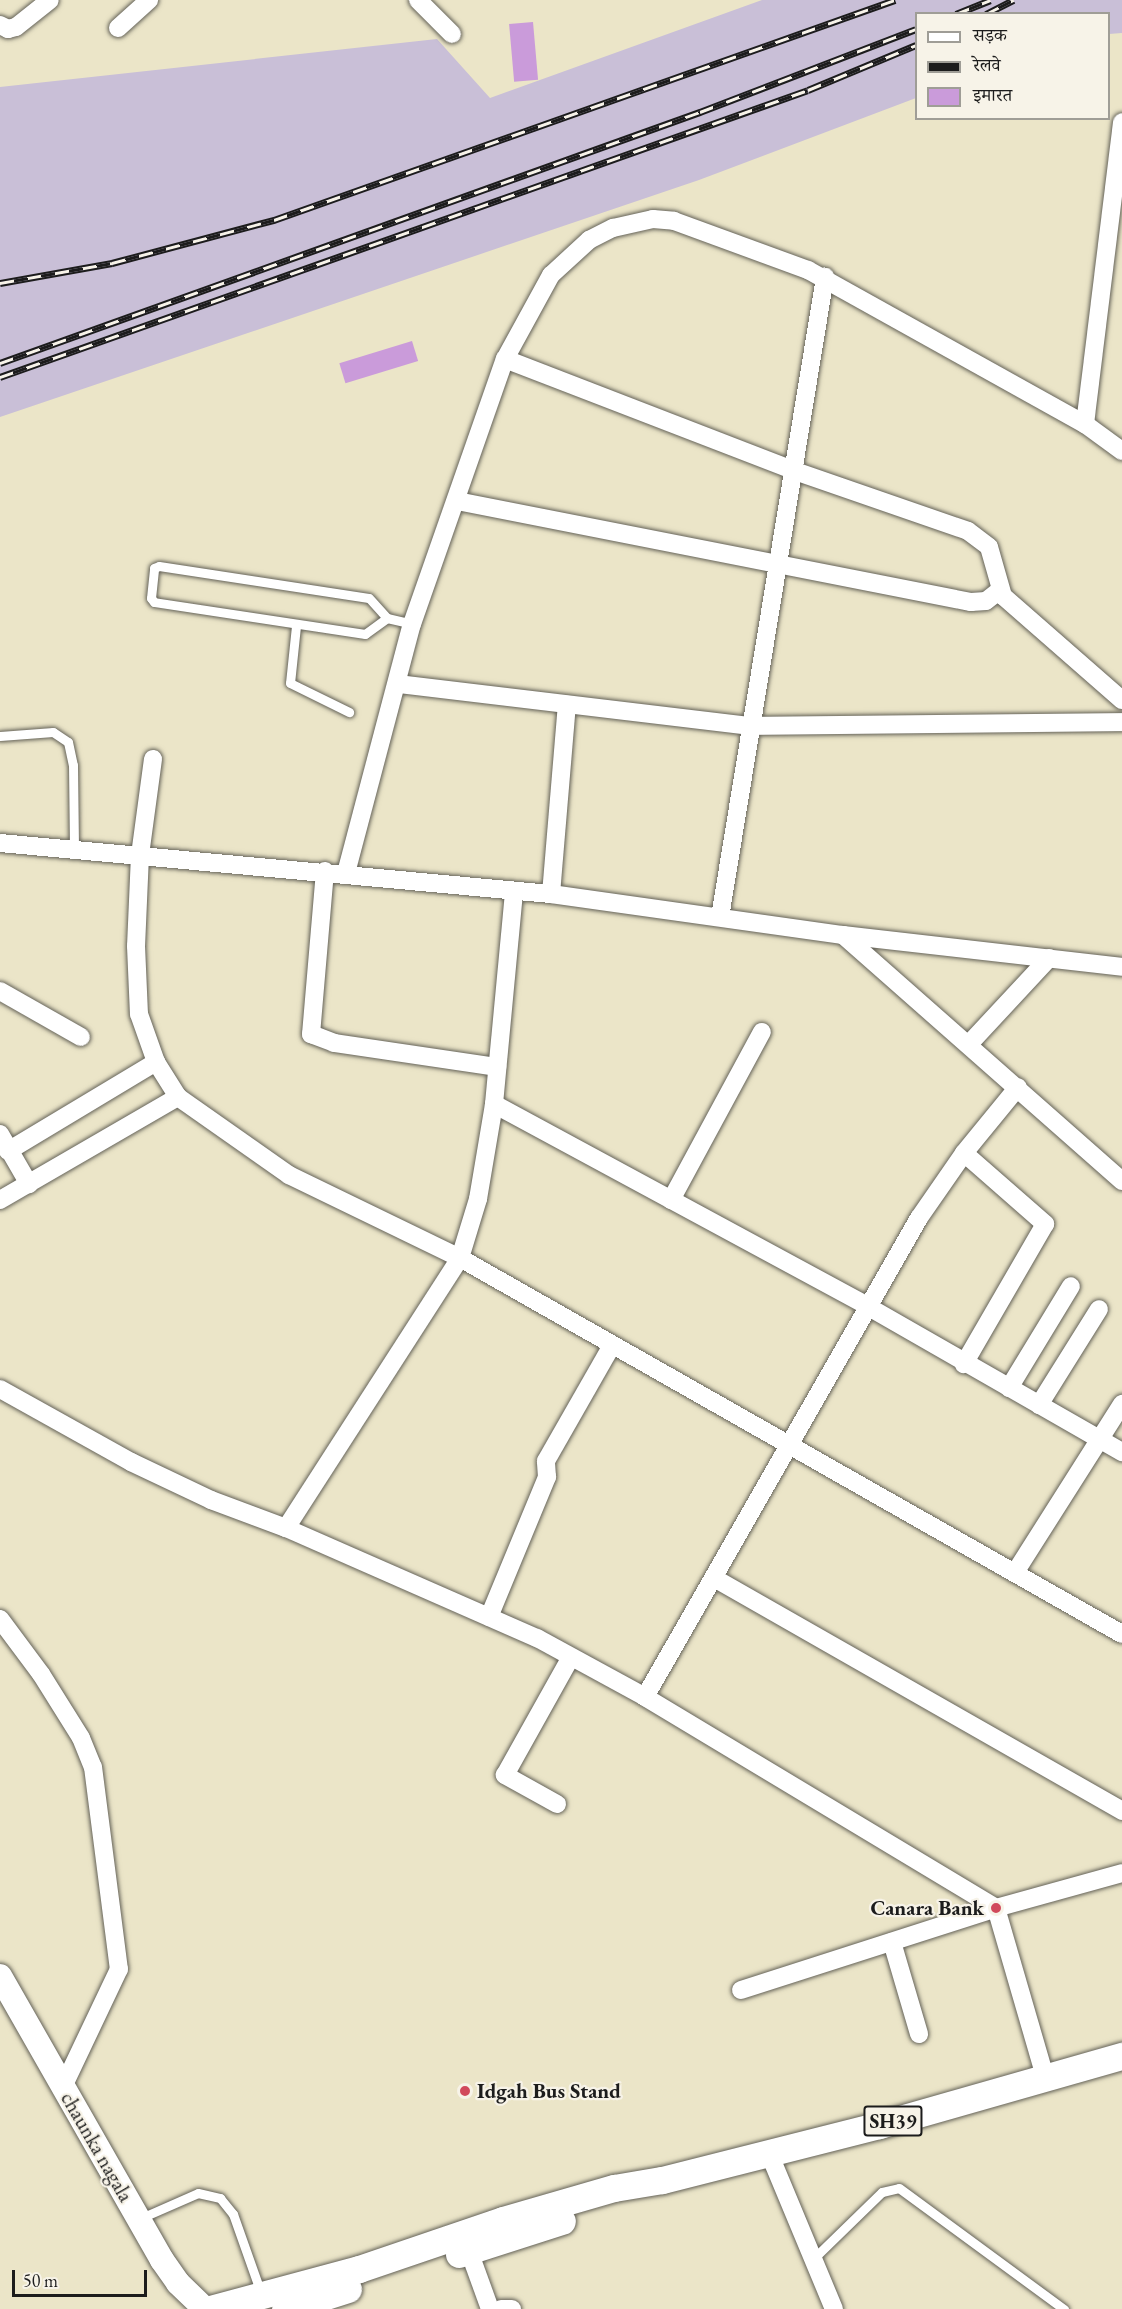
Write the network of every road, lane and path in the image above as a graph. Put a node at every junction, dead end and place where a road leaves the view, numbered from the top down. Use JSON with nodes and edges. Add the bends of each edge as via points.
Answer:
{"nodes":[{"id":1,"x":50,"y":0,"type":"edge"},
{"id":2,"x":149,"y":0,"type":"edge"},
{"id":3,"x":418,"y":0,"type":"edge"},
{"id":4,"x":0,"y":25,"type":"edge"},
{"id":5,"x":118,"y":28,"type":"dead end"},
{"id":6,"x":452,"y":34,"type":"dead end"},
{"id":7,"x":1122,"y":122,"type":"edge"},
{"id":8,"x":825,"y":277,"type":"junction"},
{"id":9,"x":505,"y":359,"type":"junction"},
{"id":10,"x":1086,"y":424,"type":"junction"},
{"id":11,"x":1122,"y":451,"type":"edge"},
{"id":12,"x":792,"y":470,"type":"junction"},
{"id":13,"x":457,"y":501,"type":"junction"},
{"id":14,"x":778,"y":566,"type":"junction"},
{"id":15,"x":1000,"y":590,"type":"junction"},
{"id":16,"x":387,"y":618,"type":"junction"},
{"id":17,"x":412,"y":624,"type":"junction"},
{"id":18,"x":296,"y":626,"type":"junction"},
{"id":19,"x":398,"y":684,"type":"junction"},
{"id":20,"x":1122,"y":700,"type":"edge"},
{"id":21,"x":567,"y":705,"type":"junction"},
{"id":22,"x":349,"y":712,"type":"dead end"},
{"id":23,"x":1122,"y":722,"type":"edge"},
{"id":24,"x":751,"y":726,"type":"junction"},
{"id":25,"x":0,"y":735,"type":"edge"},
{"id":26,"x":153,"y":759,"type":"dead end"},
{"id":27,"x":0,"y":843,"type":"edge"},
{"id":28,"x":75,"y":849,"type":"junction"},
{"id":29,"x":140,"y":855,"type":"junction"},
{"id":30,"x":325,"y":871,"type":"junction"},
{"id":31,"x":346,"y":873,"type":"junction"},
{"id":32,"x":514,"y":892,"type":"junction"},
{"id":33,"x":551,"y":894,"type":"junction"},
{"id":34,"x":720,"y":917,"type":"junction"},
{"id":35,"x":843,"y":935,"type":"junction"},
{"id":36,"x":1049,"y":958,"type":"junction"},
{"id":37,"x":1122,"y":968,"type":"edge"},
{"id":38,"x":0,"y":991,"type":"edge"},
{"id":39,"x":762,"y":1032,"type":"dead end"},
{"id":40,"x":81,"y":1037,"type":"dead end"},
{"id":41,"x":970,"y":1043,"type":"junction"},
{"id":42,"x":156,"y":1062,"type":"junction"},
{"id":43,"x":497,"y":1067,"type":"junction"},
{"id":44,"x":1018,"y":1087,"type":"junction"},
{"id":45,"x":178,"y":1097,"type":"junction"},
{"id":46,"x":494,"y":1104,"type":"junction"},
{"id":47,"x":0,"y":1134,"type":"edge"},
{"id":48,"x":8,"y":1151,"type":"junction"},
{"id":49,"x":964,"y":1153,"type":"junction"},
{"id":50,"x":1122,"y":1181,"type":"edge"},
{"id":51,"x":28,"y":1184,"type":"junction"},
{"id":52,"x":0,"y":1200,"type":"edge"},
{"id":53,"x":671,"y":1200,"type":"junction"},
{"id":54,"x":460,"y":1258,"type":"junction"},
{"id":55,"x":1071,"y":1286,"type":"dead end"},
{"id":56,"x":867,"y":1306,"type":"junction"},
{"id":57,"x":1099,"y":1309,"type":"dead end"},
{"id":58,"x":611,"y":1347,"type":"junction"},
{"id":59,"x":964,"y":1364,"type":"junction"},
{"id":60,"x":1009,"y":1388,"type":"junction"},
{"id":61,"x":0,"y":1389,"type":"edge"},
{"id":62,"x":1122,"y":1404,"type":"edge"},
{"id":63,"x":1039,"y":1405,"type":"junction"},
{"id":64,"x":1100,"y":1439,"type":"junction"},
{"id":65,"x":790,"y":1445,"type":"junction"},
{"id":66,"x":1122,"y":1452,"type":"edge"},
{"id":67,"x":286,"y":1528,"type":"junction"},
{"id":68,"x":1016,"y":1571,"type":"junction"},
{"id":69,"x":714,"y":1578,"type":"junction"},
{"id":70,"x":489,"y":1617,"type":"junction"},
{"id":71,"x":0,"y":1619,"type":"edge"},
{"id":72,"x":1122,"y":1634,"type":"edge"},
{"id":73,"x":571,"y":1657,"type":"junction"},
{"id":74,"x":645,"y":1697,"type":"junction"},
{"id":75,"x":557,"y":1804,"type":"dead end"},
{"id":76,"x":1122,"y":1811,"type":"edge"},
{"id":77,"x":1122,"y":1873,"type":"edge"},
{"id":78,"x":996,"y":1908,"type":"junction"},
{"id":79,"x":892,"y":1942,"type":"junction"},
{"id":80,"x":0,"y":1976,"type":"edge"},
{"id":81,"x":741,"y":1990,"type":"dead end"},
{"id":82,"x":919,"y":2034,"type":"dead end"},
{"id":83,"x":1122,"y":2056,"type":"edge"},
{"id":84,"x":1046,"y":2080,"type":"junction"},
{"id":85,"x":63,"y":2086,"type":"junction"},
{"id":86,"x":769,"y":2153,"type":"junction"},
{"id":87,"x":659,"y":2184,"type":"junction"},
{"id":88,"x":139,"y":2219,"type":"junction"},
{"id":89,"x":469,"y":2251,"type":"junction"},
{"id":90,"x":812,"y":2261,"type":"junction"},
{"id":91,"x":178,"y":2283,"type":"junction"},
{"id":92,"x":261,"y":2294,"type":"junction"},
{"id":93,"x":184,"y":2309,"type":"edge"},
{"id":94,"x":205,"y":2309,"type":"edge"},
{"id":95,"x":210,"y":2309,"type":"edge"},
{"id":96,"x":285,"y":2309,"type":"edge"},
{"id":97,"x":490,"y":2309,"type":"edge"},
{"id":98,"x":501,"y":2309,"type":"edge"},
{"id":99,"x":512,"y":2309,"type":"edge"},
{"id":100,"x":834,"y":2309,"type":"edge"},
{"id":101,"x":1064,"y":2309,"type":"edge"}],
"edges":[{"from":1,"to":4,"type":"street","via":[[16,27]]},
{"from":2,"to":5,"type":"street"},
{"from":3,"to":6,"type":"street"},
{"from":7,"to":10,"type":"street"},
{"from":8,"to":9,"type":"street","via":[[674,221],[653,219],[613,228],[589,240],[559,266]]},
{"from":8,"to":10,"type":"street"},
{"from":8,"to":12,"type":"street"},
{"from":9,"to":12,"type":"street"},
{"from":9,"to":13,"type":"street"},
{"from":10,"to":11,"type":"street"},
{"from":12,"to":14,"type":"street"},
{"from":12,"to":15,"type":"street","via":[[974,534],[994,556]]},
{"from":13,"to":14,"type":"street"},
{"from":13,"to":17,"type":"street"},
{"from":14,"to":15,"type":"street","via":[[970,602],[986,601]]},
{"from":14,"to":24,"type":"street"},
{"from":15,"to":20,"type":"street"},
{"from":16,"to":17,"type":"lane"},
{"from":16,"to":18,"type":"lane","via":[[364,634]]},
{"from":16,"to":18,"type":"lane","via":[[369,597],[154,568],[154,602]]},
{"from":17,"to":19,"type":"street"},
{"from":18,"to":22,"type":"lane","via":[[290,683]]},
{"from":19,"to":21,"type":"street"},
{"from":19,"to":31,"type":"street"},
{"from":21,"to":24,"type":"street"},
{"from":21,"to":33,"type":"street"},
{"from":23,"to":24,"type":"street"},
{"from":24,"to":34,"type":"street"},
{"from":25,"to":28,"type":"lane","via":[[53,732],[68,742],[73,765]]},
{"from":26,"to":29,"type":"street"},
{"from":27,"to":28,"type":"street"},
{"from":28,"to":29,"type":"street"},
{"from":29,"to":30,"type":"street"},
{"from":29,"to":42,"type":"street","via":[[136,946],[139,1014]]},
{"from":30,"to":31,"type":"street"},
{"from":30,"to":43,"type":"street","via":[[311,1034],[333,1042]]},
{"from":31,"to":32,"type":"street"},
{"from":32,"to":33,"type":"street"},
{"from":32,"to":43,"type":"street"},
{"from":33,"to":34,"type":"street"},
{"from":34,"to":35,"type":"street"},
{"from":35,"to":36,"type":"street"},
{"from":35,"to":41,"type":"street"},
{"from":36,"to":37,"type":"street"},
{"from":36,"to":41,"type":"street"},
{"from":38,"to":40,"type":"street"},
{"from":39,"to":53,"type":"street"},
{"from":41,"to":44,"type":"street"},
{"from":42,"to":45,"type":"street"},
{"from":42,"to":48,"type":"street"},
{"from":43,"to":46,"type":"street"},
{"from":44,"to":49,"type":"street"},
{"from":44,"to":50,"type":"street"},
{"from":45,"to":51,"type":"street"},
{"from":45,"to":54,"type":"street","via":[[289,1175]]},
{"from":46,"to":53,"type":"street"},
{"from":46,"to":54,"type":"street","via":[[478,1199]]},
{"from":47,"to":48,"type":"street"},
{"from":48,"to":51,"type":"street"},
{"from":49,"to":56,"type":"street"},
{"from":49,"to":59,"type":"street","via":[[1045,1224]]},
{"from":51,"to":52,"type":"street"},
{"from":53,"to":56,"type":"street"},
{"from":54,"to":58,"type":"street"},
{"from":54,"to":67,"type":"street"},
{"from":55,"to":60,"type":"street"},
{"from":56,"to":59,"type":"street"},
{"from":56,"to":65,"type":"street"},
{"from":57,"to":63,"type":"street"},
{"from":58,"to":65,"type":"street"},
{"from":58,"to":70,"type":"street","via":[[546,1461],[547,1477]]},
{"from":59,"to":60,"type":"street"},
{"from":60,"to":63,"type":"street"},
{"from":61,"to":67,"type":"street","via":[[141,1467],[211,1500]]},
{"from":62,"to":64,"type":"street"},
{"from":63,"to":64,"type":"street"},
{"from":64,"to":66,"type":"street"},
{"from":64,"to":68,"type":"street"},
{"from":65,"to":68,"type":"street"},
{"from":65,"to":69,"type":"street"},
{"from":67,"to":70,"type":"street"},
{"from":68,"to":72,"type":"street"},
{"from":69,"to":74,"type":"street"},
{"from":69,"to":76,"type":"street"},
{"from":70,"to":73,"type":"street"},
{"from":71,"to":85,"type":"street","via":[[58,1702],[93,1767],[119,1969]]},
{"from":73,"to":74,"type":"street"},
{"from":73,"to":75,"type":"street","via":[[505,1775]]},
{"from":74,"to":78,"type":"street"},
{"from":77,"to":78,"type":"street"},
{"from":78,"to":79,"type":"street"},
{"from":78,"to":84,"type":"street"},
{"from":79,"to":81,"type":"street"},
{"from":79,"to":82,"type":"street"},
{"from":80,"to":85,"type":"main road","name":"chaunka nagala"},
{"from":83,"to":84,"type":"main road","number":"SH39"},
{"from":84,"to":86,"type":"main road","number":"SH39"},
{"from":85,"to":88,"type":"main road","name":"chaunka nagala"},
{"from":86,"to":87,"type":"main road","number":"SH39"},
{"from":86,"to":90,"type":"street"},
{"from":87,"to":89,"type":"main road","number":"SH39"},
{"from":87,"to":92,"type":"main road","number":"SH39","via":[[614,2188],[503,2220],[359,2269]]},
{"from":88,"to":91,"type":"main road","name":"chaunka nagala"},
{"from":88,"to":92,"type":"lane","via":[[198,2193],[220,2198],[233,2214]]},
{"from":89,"to":96,"type":"main road","number":"SH39"},
{"from":89,"to":97,"type":"street"},
{"from":90,"to":100,"type":"street"},
{"from":90,"to":101,"type":"lane","via":[[882,2192],[899,2188]]},
{"from":91,"to":93,"type":"main road"},
{"from":91,"to":94,"type":"main road","name":"chaunka nagala"},
{"from":92,"to":95,"type":"main road","number":"SH39"},
{"from":98,"to":99,"type":"street"}]}
